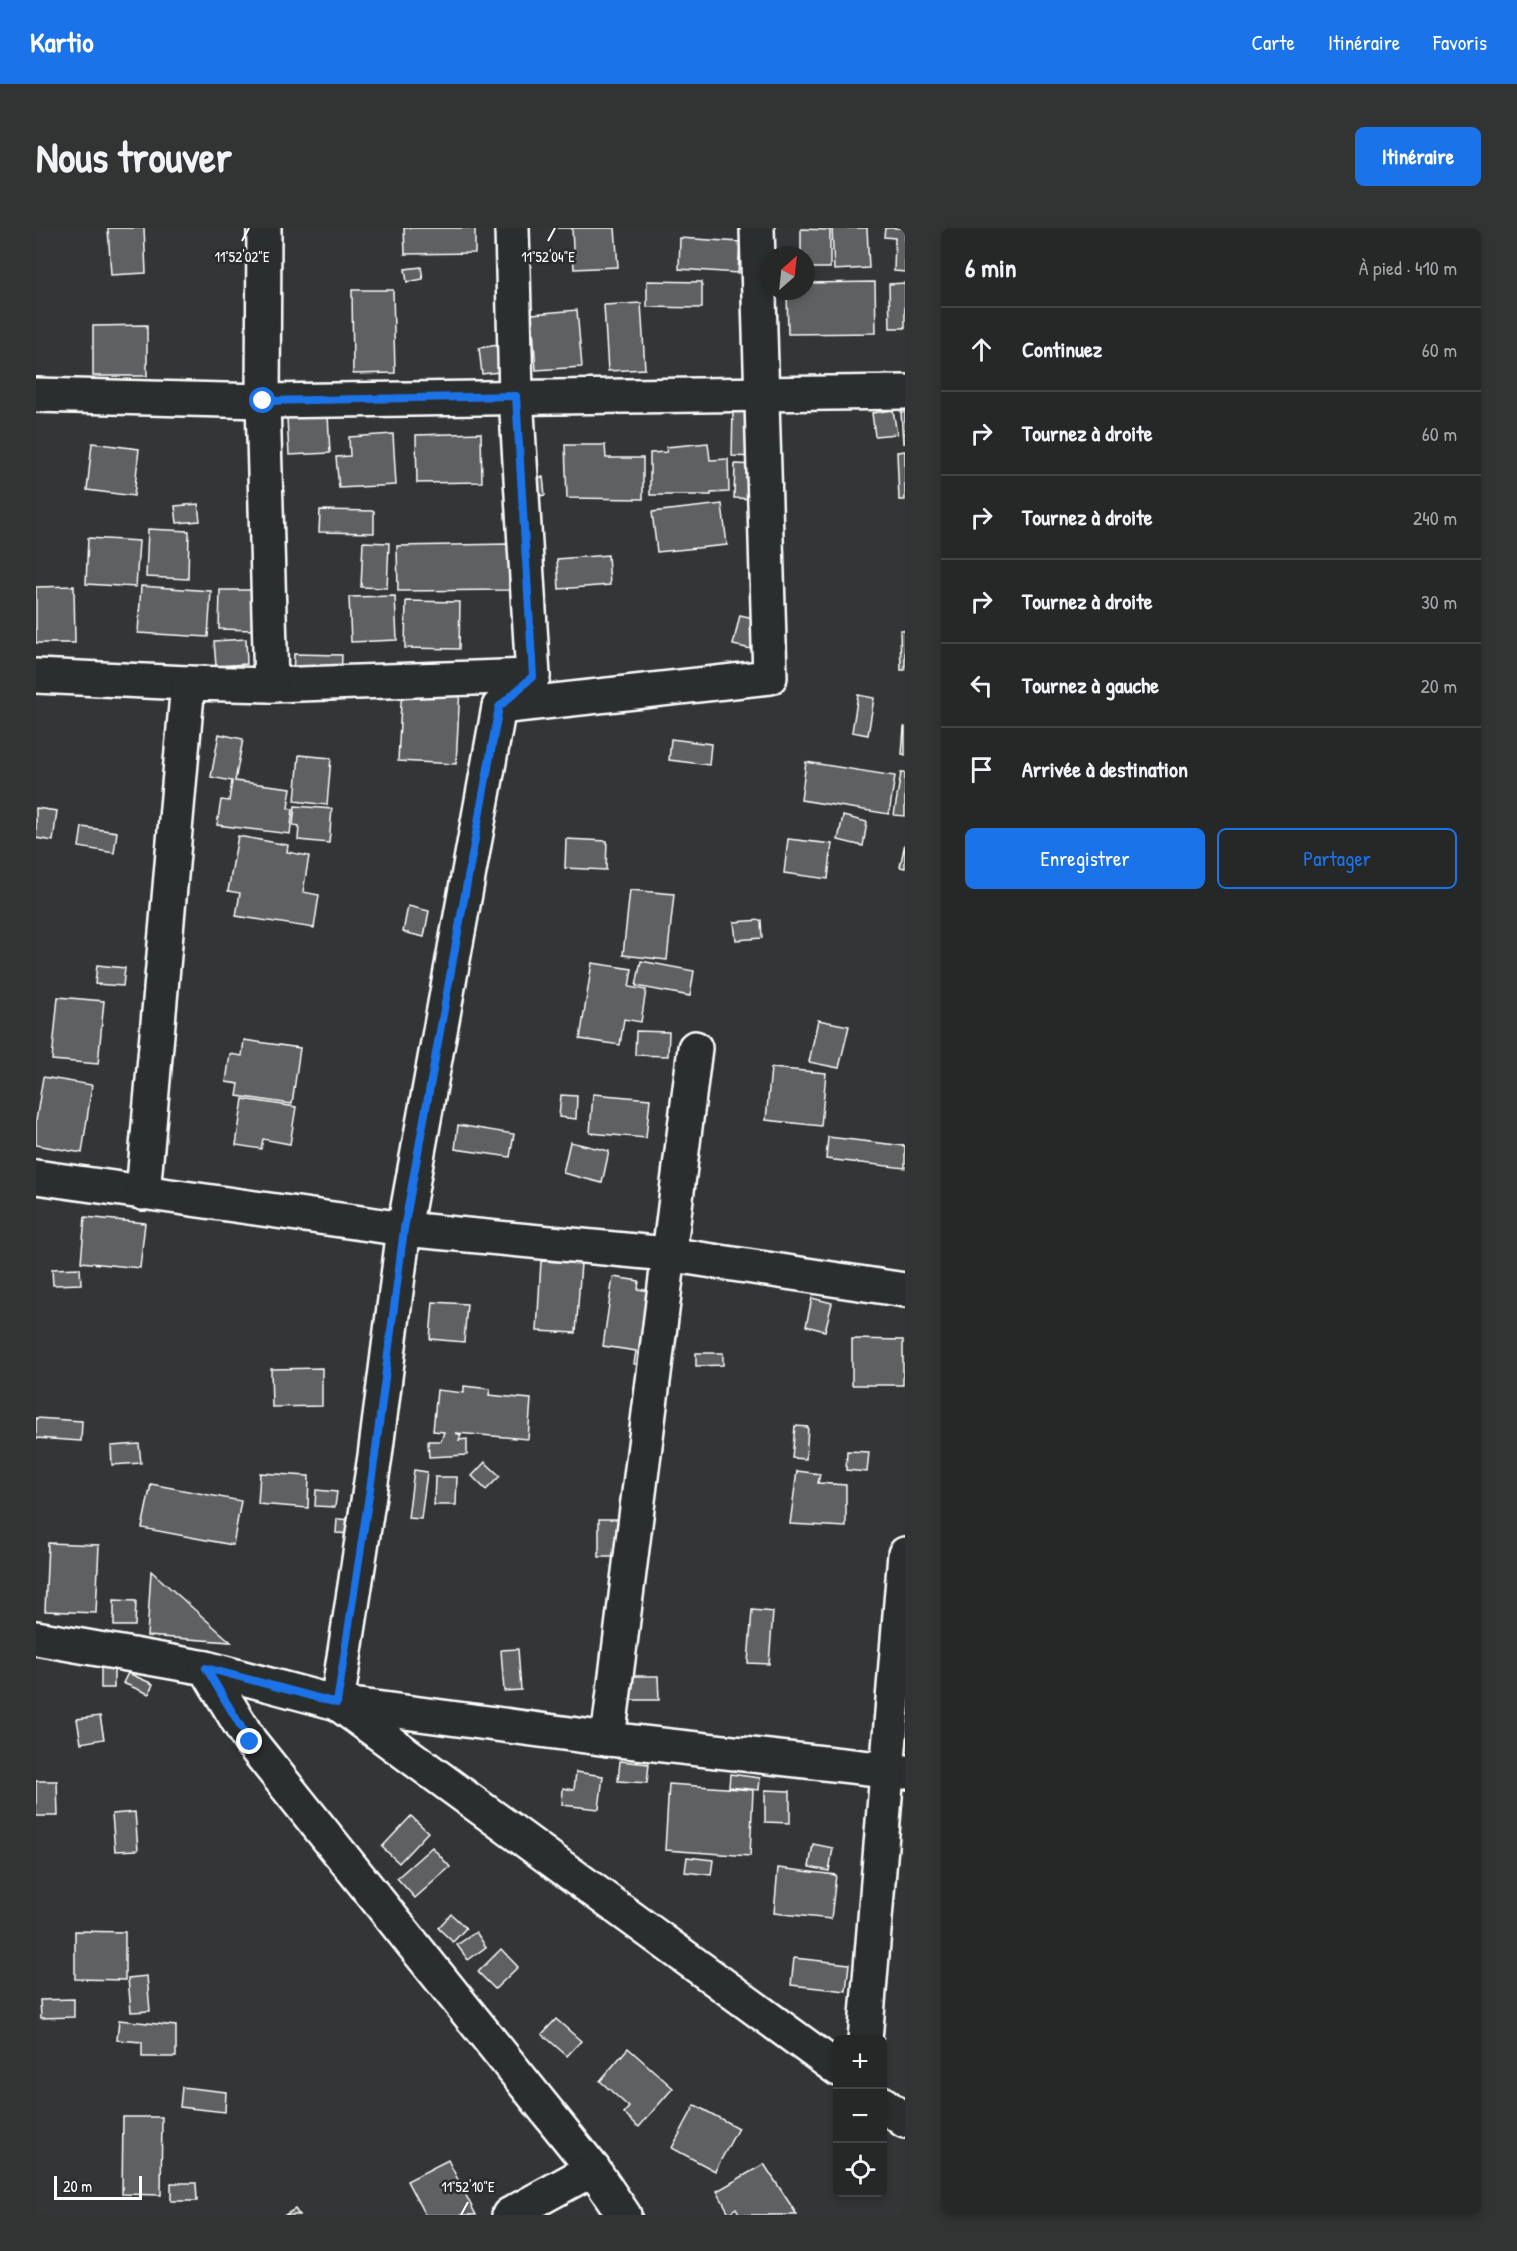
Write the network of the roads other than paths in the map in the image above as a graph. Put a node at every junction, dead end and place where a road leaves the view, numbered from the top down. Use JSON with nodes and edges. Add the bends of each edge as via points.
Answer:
{"nodes":[{"id":1,"x":264,"y":228,"type":"edge"},
{"id":2,"x":512,"y":228,"type":"edge"},
{"id":3,"x":758,"y":228,"type":"edge"},
{"id":4,"x":905,"y":392,"type":"edge"},
{"id":5,"x":763,"y":393,"type":"junction"},
{"id":6,"x":36,"y":396,"type":"edge"},
{"id":7,"x":516,"y":396,"type":"junction"},
{"id":8,"x":263,"y":401,"type":"junction"},
{"id":9,"x":36,"y":676,"type":"edge"},
{"id":10,"x":533,"y":676,"type":"junction"},
{"id":11,"x":189,"y":683,"type":"junction"},
{"id":12,"x":271,"y":685,"type":"junction"},
{"id":13,"x":499,"y":707,"type":"junction"},
{"id":14,"x":695,"y":1048,"type":"dead end"},
{"id":15,"x":36,"y":1177,"type":"edge"},
{"id":16,"x":143,"y":1192,"type":"junction"},
{"id":17,"x":404,"y":1229,"type":"junction"},
{"id":18,"x":667,"y":1254,"type":"junction"},
{"id":19,"x":905,"y":1290,"type":"edge"},
{"id":20,"x":905,"y":1554,"type":"edge"},
{"id":21,"x":36,"y":1638,"type":"edge"},
{"id":22,"x":206,"y":1668,"type":"junction"},
{"id":23,"x":337,"y":1703,"type":"junction"},
{"id":24,"x":608,"y":1739,"type":"junction"},
{"id":25,"x":896,"y":1771,"type":"edge"},
{"id":26,"x":866,"y":2035,"type":"edge"},
{"id":27,"x":833,"y":2066,"type":"edge"},
{"id":28,"x":887,"y":2107,"type":"edge"},
{"id":29,"x":905,"y":2121,"type":"edge"},
{"id":30,"x":594,"y":2169,"type":"junction"},
{"id":31,"x":509,"y":2215,"type":"edge"},
{"id":32,"x":624,"y":2215,"type":"edge"}],
"edges":[{"from":1,"to":8,"type":"street"},
{"from":2,"to":7,"type":"street"},
{"from":3,"to":5,"type":"street"},
{"from":4,"to":5,"type":"street"},
{"from":5,"to":7,"type":"street"},
{"from":5,"to":13,"type":"street","via":[[770,677]]},
{"from":6,"to":8,"type":"street"},
{"from":7,"to":8,"type":"street"},
{"from":7,"to":10,"type":"street"},
{"from":8,"to":12,"type":"street"},
{"from":9,"to":11,"type":"street"},
{"from":10,"to":12,"type":"street"},
{"from":10,"to":13,"type":"street"},
{"from":11,"to":12,"type":"street"},
{"from":11,"to":16,"type":"street"},
{"from":13,"to":17,"type":"street"},
{"from":14,"to":18,"type":"street"},
{"from":15,"to":16,"type":"street"},
{"from":16,"to":17,"type":"street"},
{"from":17,"to":18,"type":"street"},
{"from":17,"to":23,"type":"street","via":[[375,1456]]},
{"from":18,"to":19,"type":"street"},
{"from":18,"to":24,"type":"street"},
{"from":20,"to":25,"type":"street"},
{"from":21,"to":22,"type":"street"},
{"from":22,"to":23,"type":"street"},
{"from":22,"to":30,"type":"street","via":[[250,1742]]},
{"from":23,"to":24,"type":"street"},
{"from":23,"to":27,"type":"street"},
{"from":24,"to":25,"type":"street"},
{"from":25,"to":26,"type":"street"},
{"from":28,"to":29,"type":"street"},
{"from":30,"to":31,"type":"street"},
{"from":30,"to":32,"type":"street"}]}
